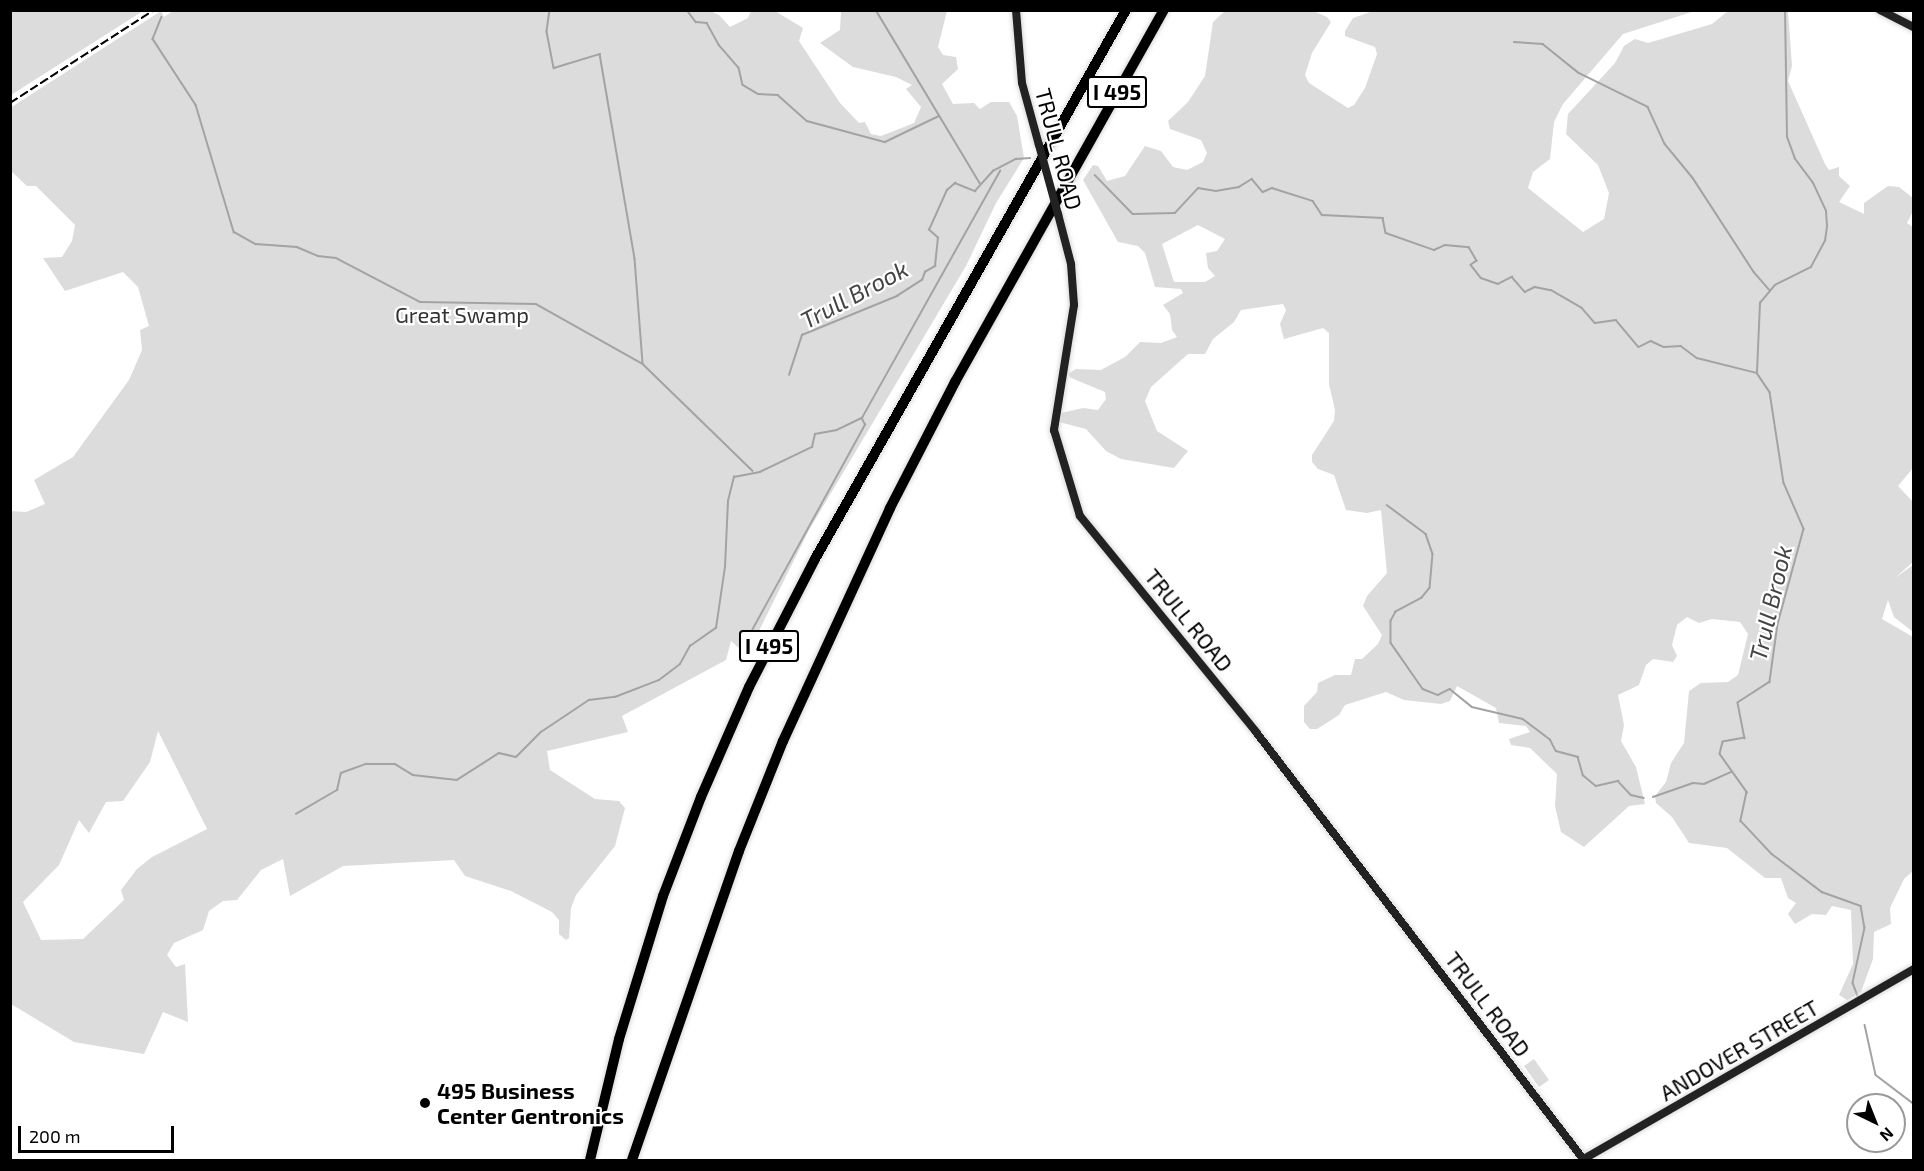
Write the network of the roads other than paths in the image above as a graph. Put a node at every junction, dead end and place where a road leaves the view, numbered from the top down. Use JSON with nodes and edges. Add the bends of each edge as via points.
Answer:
{"nodes":[{"id":1,"x":1016,"y":10,"type":"edge"},
{"id":2,"x":1126,"y":10,"type":"edge"},
{"id":3,"x":1164,"y":10,"type":"edge"},
{"id":4,"x":1880,"y":10,"type":"edge"},
{"id":5,"x":1914,"y":27,"type":"edge"},
{"id":6,"x":1914,"y":969,"type":"edge"},
{"id":7,"x":1583,"y":1160,"type":"edge"},
{"id":8,"x":590,"y":1161,"type":"edge"},
{"id":9,"x":632,"y":1161,"type":"edge"}],
"edges":[{"from":1,"to":7,"type":"street","name":"TRULL ROAD","bridge":true,"via":[[1022,83],[1071,264],[1074,305],[1054,430],[1080,516],[1256,732]]},
{"from":2,"to":8,"type":"highway","number":"I 495","via":[[815,559],[739,708],[687,831],[652,929],[619,1039]]},
{"from":3,"to":9,"type":"highway","number":"I 495","via":[[960,372],[890,508],[783,741],[739,851]]},
{"from":4,"to":5,"type":"street"},
{"from":6,"to":7,"type":"street","name":"ANDOVER STREET"}]}
